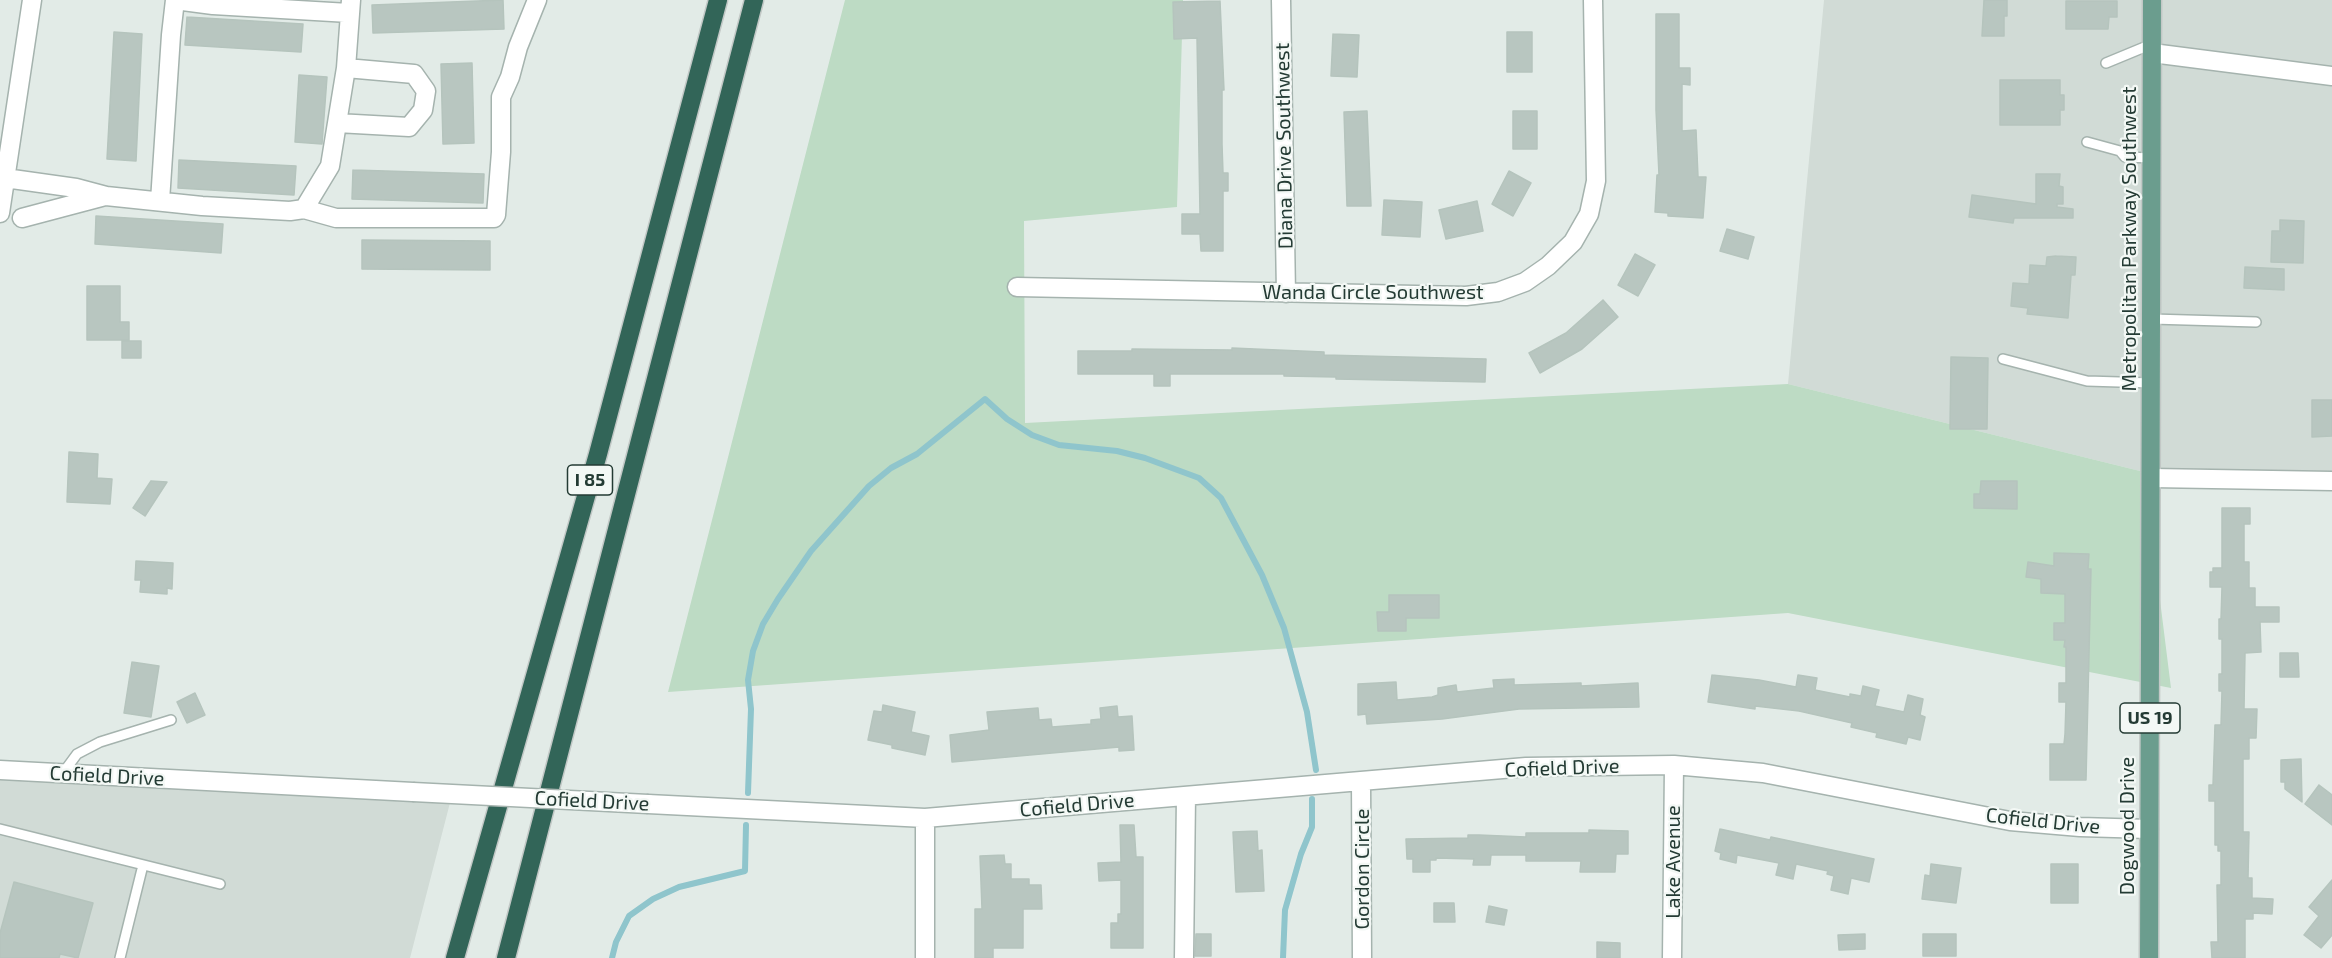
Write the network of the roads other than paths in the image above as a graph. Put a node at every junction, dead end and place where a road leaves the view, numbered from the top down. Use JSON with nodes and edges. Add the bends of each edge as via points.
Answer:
{"nodes":[{"id":1,"x":32,"y":0,"type":"edge"},
{"id":2,"x":175,"y":0,"type":"edge"},
{"id":3,"x":537,"y":0,"type":"edge"},
{"id":4,"x":718,"y":0,"type":"edge"},
{"id":5,"x":754,"y":0,"type":"edge"},
{"id":6,"x":1281,"y":0,"type":"edge"},
{"id":7,"x":1593,"y":0,"type":"edge"},
{"id":8,"x":2152,"y":0,"type":"edge"},
{"id":9,"x":350,"y":6,"type":"edge"},
{"id":10,"x":2152,"y":49,"type":"junction"},
{"id":11,"x":2106,"y":63,"type":"dead end"},
{"id":12,"x":346,"y":68,"type":"junction"},
{"id":13,"x":2332,"y":76,"type":"edge"},
{"id":14,"x":337,"y":123,"type":"junction"},
{"id":15,"x":2087,"y":142,"type":"dead end"},
{"id":16,"x":2126,"y":157,"type":"junction"},
{"id":17,"x":2152,"y":158,"type":"junction"},
{"id":18,"x":2115,"y":162,"type":"dead end"},
{"id":19,"x":5,"y":178,"type":"junction"},
{"id":20,"x":106,"y":196,"type":"junction"},
{"id":21,"x":160,"y":201,"type":"junction"},
{"id":22,"x":304,"y":209,"type":"junction"},
{"id":23,"x":0,"y":213,"type":"edge"},
{"id":24,"x":22,"y":218,"type":"dead end"},
{"id":25,"x":1017,"y":287,"type":"dead end"},
{"id":26,"x":1286,"y":293,"type":"junction"},
{"id":27,"x":2152,"y":319,"type":"junction"},
{"id":28,"x":2256,"y":322,"type":"dead end"},
{"id":29,"x":2003,"y":359,"type":"dead end"},
{"id":30,"x":2152,"y":383,"type":"junction"},
{"id":31,"x":2152,"y":478,"type":"junction"},
{"id":32,"x":2332,"y":481,"type":"edge"},
{"id":33,"x":171,"y":720,"type":"dead end"},
{"id":34,"x":1674,"y":765,"type":"junction"},
{"id":35,"x":0,"y":770,"type":"edge"},
{"id":36,"x":63,"y":773,"type":"junction"},
{"id":37,"x":1362,"y":781,"type":"junction"},
{"id":38,"x":1186,"y":796,"type":"junction"},
{"id":39,"x":925,"y":818,"type":"junction"},
{"id":40,"x":0,"y":829,"type":"edge"},
{"id":41,"x":2150,"y":829,"type":"junction"},
{"id":42,"x":142,"y":865,"type":"junction"},
{"id":43,"x":220,"y":884,"type":"dead end"},
{"id":44,"x":120,"y":958,"type":"edge"},
{"id":45,"x":455,"y":958,"type":"edge"},
{"id":46,"x":506,"y":958,"type":"edge"},
{"id":47,"x":925,"y":958,"type":"edge"},
{"id":48,"x":1184,"y":958,"type":"edge"},
{"id":49,"x":1362,"y":958,"type":"edge"},
{"id":50,"x":1672,"y":958,"type":"edge"},
{"id":51,"x":2149,"y":958,"type":"edge"}],
"edges":[{"from":1,"to":19,"type":"street"},
{"from":2,"to":9,"type":"street"},
{"from":2,"to":21,"type":"street"},
{"from":3,"to":22,"type":"street","via":[[501,97],[501,152],[494,218],[336,218]]},
{"from":4,"to":45,"type":"highway","number":"I 85","via":[[598,454]]},
{"from":5,"to":46,"type":"highway","number":"I 85"},
{"from":6,"to":26,"type":"street","name":"Diana Drive Southwest"},
{"from":7,"to":26,"type":"street","name":"Wanda Circle Southwest","via":[[1596,181],[1589,214],[1573,242],[1548,266],[1525,282],[1498,292],[1466,296]]},
{"from":8,"to":10,"type":"main road","name":"Metropolitan Parkway Southwest","number":"US 19"},
{"from":9,"to":12,"type":"street"},
{"from":10,"to":11,"type":"lane"},
{"from":10,"to":13,"type":"street"},
{"from":10,"to":17,"type":"main road","name":"Metropolitan Parkway Southwest","number":"US 19"},
{"from":12,"to":14,"type":"street"},
{"from":12,"to":14,"type":"street","via":[[414,74],[426,91],[423,110],[410,127]]},
{"from":14,"to":22,"type":"street","via":[[330,166]]},
{"from":15,"to":16,"type":"lane","via":[[2120,151]]},
{"from":16,"to":17,"type":"lane"},
{"from":16,"to":18,"type":"lane"},
{"from":17,"to":27,"type":"main road","name":"Metropolitan Parkway Southwest","number":"US 19"},
{"from":19,"to":20,"type":"street"},
{"from":19,"to":23,"type":"street"},
{"from":20,"to":21,"type":"street"},
{"from":20,"to":24,"type":"street"},
{"from":21,"to":22,"type":"street"},
{"from":25,"to":26,"type":"street","name":"Wanda Circle Southwest"},
{"from":27,"to":28,"type":"lane"},
{"from":27,"to":30,"type":"main road","name":"Metropolitan Parkway Southwest","number":"US 19"},
{"from":29,"to":30,"type":"lane","via":[[2087,381]]},
{"from":30,"to":31,"type":"main road","name":"Metropolitan Parkway Southwest","number":"US 19"},
{"from":31,"to":32,"type":"street"},
{"from":31,"to":41,"type":"main road","name":"Dogwood Drive","number":"US 19"},
{"from":33,"to":36,"type":"lane","via":[[100,742],[77,754]]},
{"from":34,"to":37,"type":"street","name":"Cofield Drive","via":[[1526,767]]},
{"from":34,"to":41,"type":"street","name":"Cofield Drive","via":[[1763,774],[2010,821]]},
{"from":34,"to":50,"type":"street","name":"Lake Avenue"},
{"from":35,"to":36,"type":"street","name":"Cofield Drive"},
{"from":36,"to":39,"type":"street","name":"Cofield Drive","bridge":true},
{"from":37,"to":38,"type":"street","name":"Cofield Drive"},
{"from":37,"to":49,"type":"street","name":"Gordon Circle"},
{"from":38,"to":39,"type":"street","name":"Cofield Drive"},
{"from":38,"to":48,"type":"street"},
{"from":39,"to":47,"type":"street"},
{"from":40,"to":42,"type":"lane"},
{"from":41,"to":51,"type":"main road","name":"Dogwood Drive","number":"US 19"},
{"from":42,"to":43,"type":"lane"},
{"from":42,"to":44,"type":"lane"}]}
